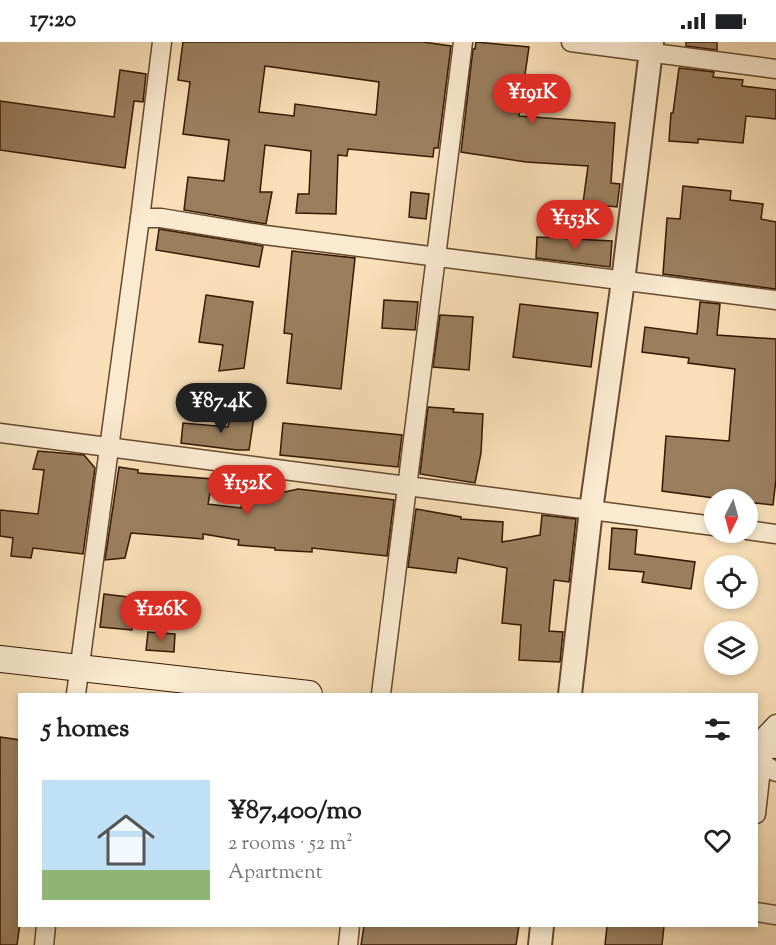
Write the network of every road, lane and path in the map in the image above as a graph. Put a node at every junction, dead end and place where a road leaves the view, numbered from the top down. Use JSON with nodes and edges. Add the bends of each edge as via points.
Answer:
{"nodes":[{"id":1,"x":162,"y":42,"type":"edge"},
{"id":2,"x":463,"y":42,"type":"edge"},
{"id":3,"x":571,"y":42,"type":"edge"},
{"id":4,"x":651,"y":47,"type":"edge"},
{"id":5,"x":776,"y":69,"type":"edge"},
{"id":6,"x":140,"y":218,"type":"junction"},
{"id":7,"x":436,"y":257,"type":"junction"},
{"id":8,"x":622,"y":281,"type":"junction"},
{"id":9,"x":776,"y":300,"type":"edge"},
{"id":10,"x":0,"y":433,"type":"edge"},
{"id":11,"x":109,"y":447,"type":"junction"},
{"id":12,"x":407,"y":486,"type":"junction"},
{"id":13,"x":591,"y":510,"type":"junction"},
{"id":14,"x":704,"y":525,"type":"edge"},
{"id":15,"x":758,"y":532,"type":"edge"},
{"id":16,"x":776,"y":534,"type":"edge"},
{"id":17,"x":0,"y":659,"type":"edge"},
{"id":18,"x":79,"y":668,"type":"junction"},
{"id":19,"x":76,"y":693,"type":"edge"},
{"id":20,"x":300,"y":693,"type":"edge"},
{"id":21,"x":381,"y":693,"type":"edge"},
{"id":22,"x":570,"y":693,"type":"edge"},
{"id":23,"x":776,"y":724,"type":"edge"},
{"id":24,"x":766,"y":754,"type":"edge"},
{"id":25,"x":758,"y":796,"type":"edge"},
{"id":26,"x":758,"y":912,"type":"edge"},
{"id":27,"x":776,"y":915,"type":"edge"},
{"id":28,"x":46,"y":927,"type":"edge"},
{"id":29,"x":350,"y":927,"type":"edge"},
{"id":30,"x":542,"y":927,"type":"edge"},
{"id":31,"x":44,"y":945,"type":"edge"},
{"id":32,"x":348,"y":945,"type":"edge"},
{"id":33,"x":540,"y":945,"type":"edge"}],
"edges":[{"from":1,"to":6,"type":"street"},
{"from":2,"to":7,"type":"street"},
{"from":3,"to":4,"type":"street"},
{"from":4,"to":5,"type":"street"},
{"from":4,"to":8,"type":"street"},
{"from":6,"to":7,"type":"street"},
{"from":6,"to":11,"type":"street"},
{"from":7,"to":8,"type":"street"},
{"from":7,"to":12,"type":"street"},
{"from":8,"to":9,"type":"street"},
{"from":8,"to":13,"type":"street"},
{"from":10,"to":11,"type":"street"},
{"from":11,"to":12,"type":"street"},
{"from":11,"to":18,"type":"street"},
{"from":12,"to":13,"type":"street"},
{"from":12,"to":21,"type":"street"},
{"from":13,"to":14,"type":"street"},
{"from":13,"to":22,"type":"street"},
{"from":15,"to":16,"type":"street"},
{"from":17,"to":18,"type":"main road"},
{"from":18,"to":19,"type":"street"},
{"from":18,"to":20,"type":"main road"},
{"from":23,"to":24,"type":"street"},
{"from":24,"to":25,"type":"street"},
{"from":26,"to":27,"type":"street"},
{"from":28,"to":31,"type":"street"},
{"from":29,"to":32,"type":"street"},
{"from":30,"to":33,"type":"street"}]}
